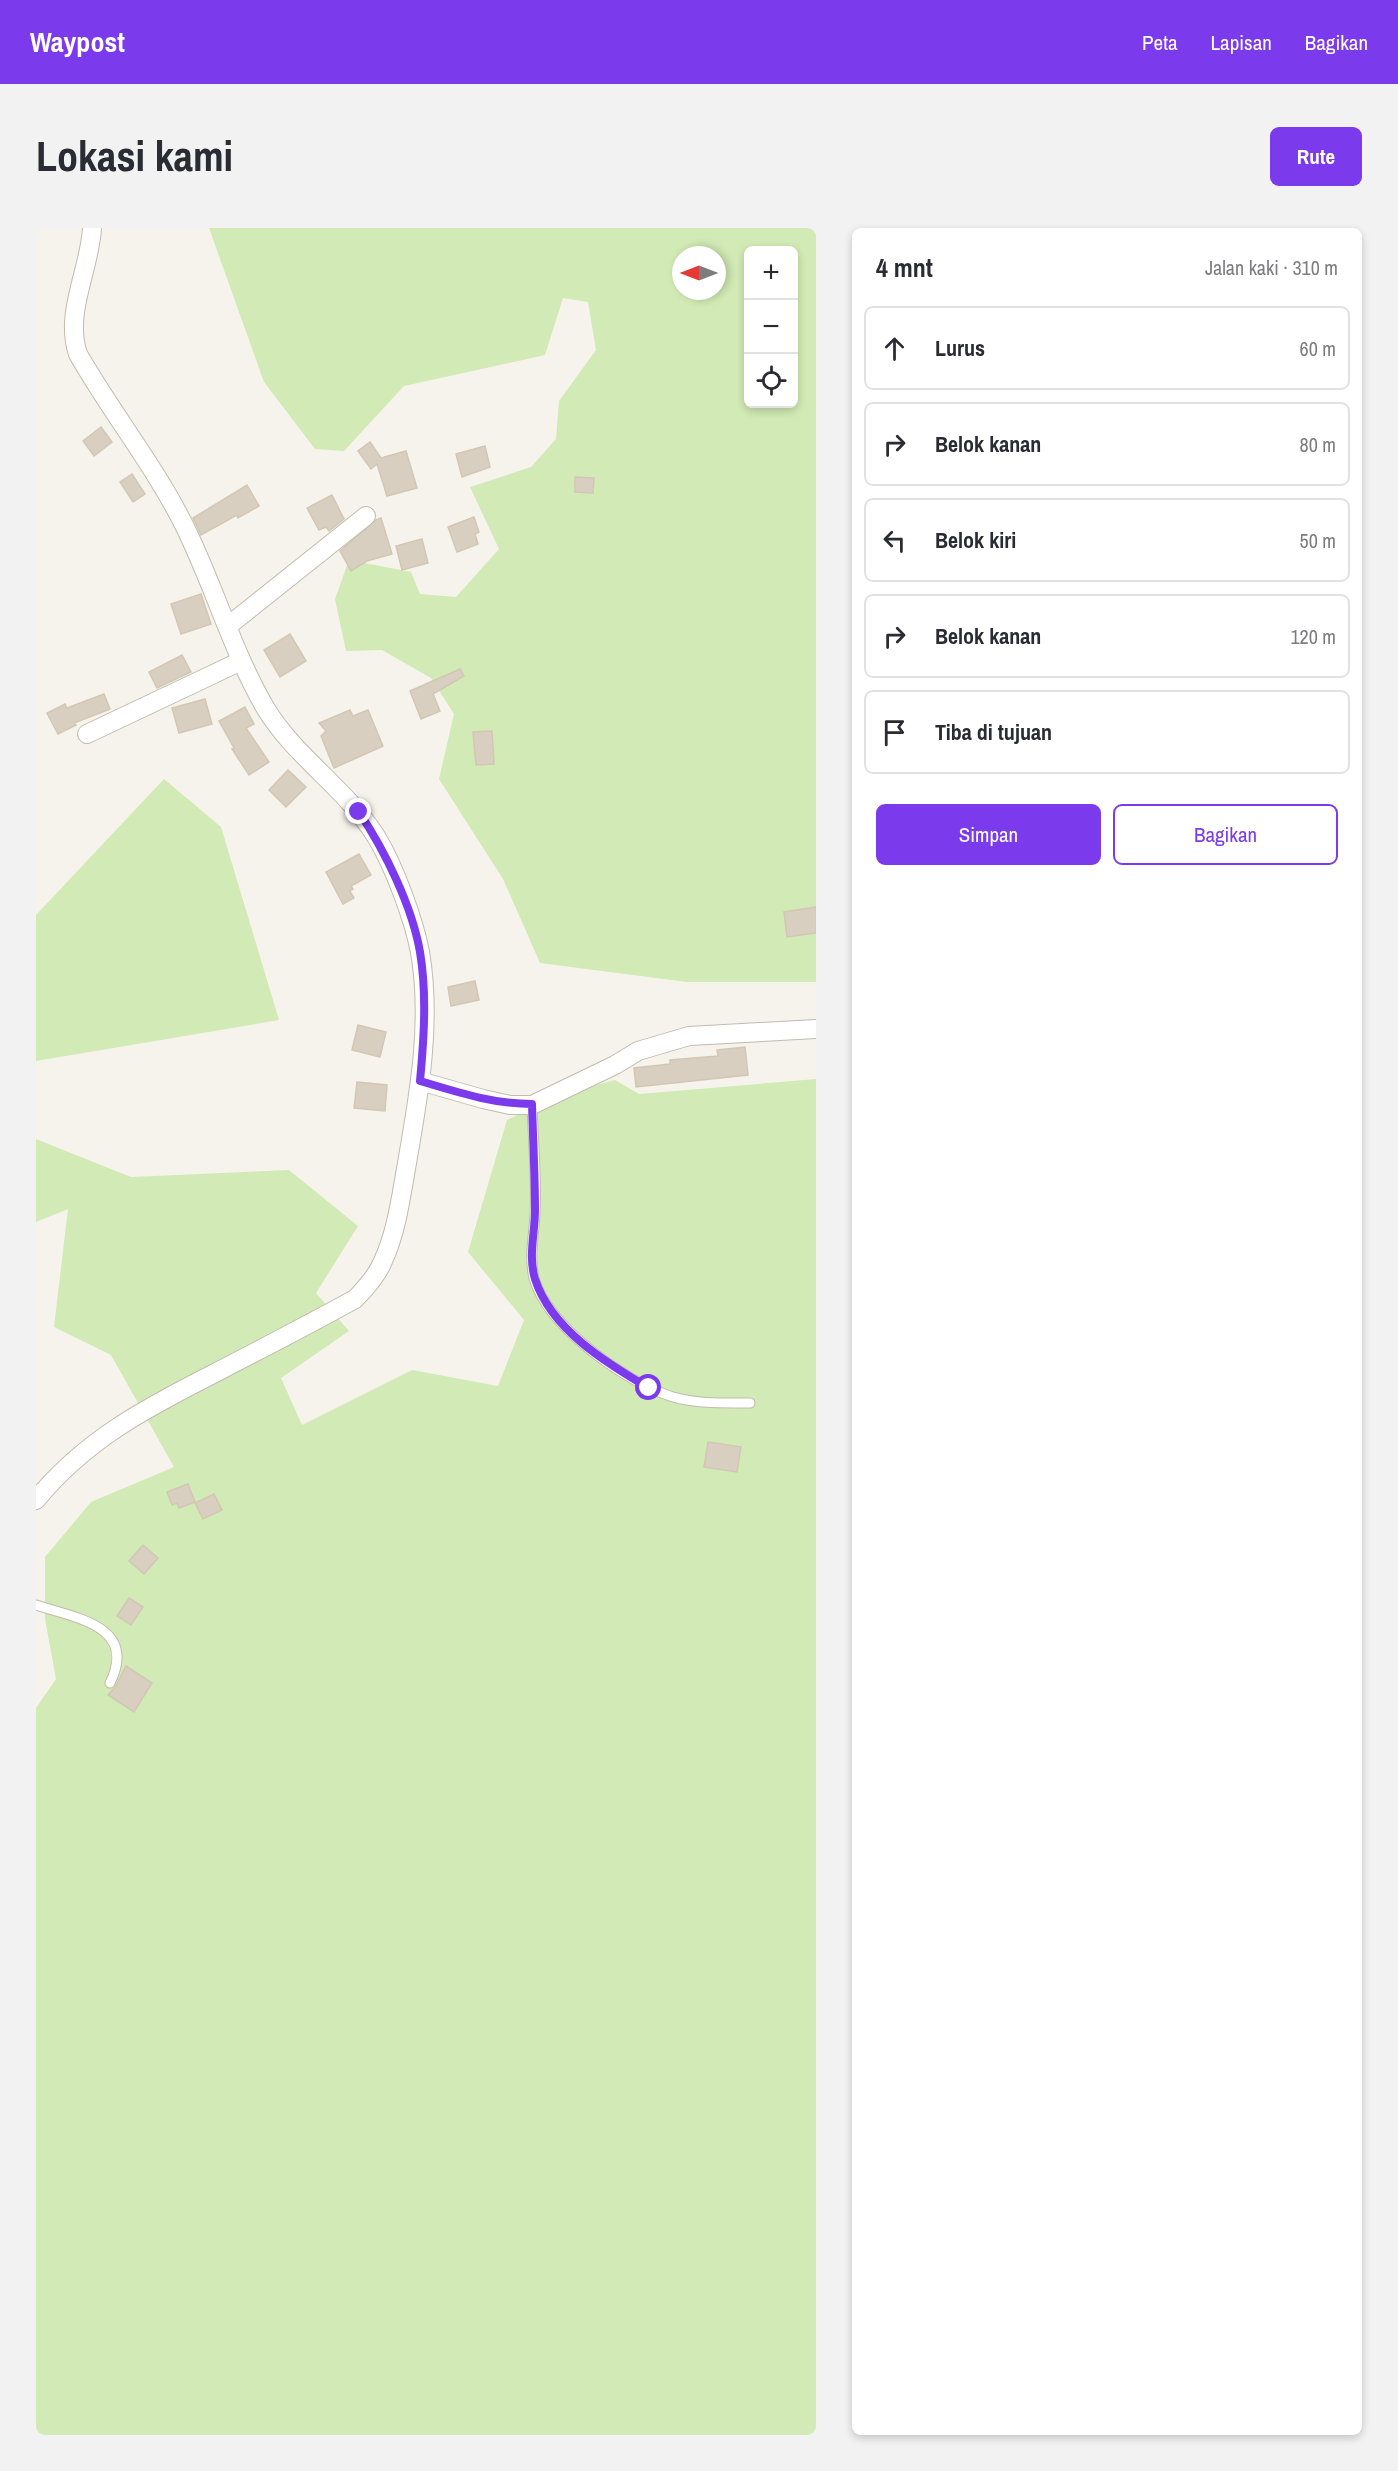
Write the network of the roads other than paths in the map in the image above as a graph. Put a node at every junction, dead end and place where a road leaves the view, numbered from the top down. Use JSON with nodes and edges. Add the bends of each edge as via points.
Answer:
{"nodes":[{"id":1,"x":92,"y":228,"type":"edge"},
{"id":2,"x":366,"y":516,"type":"dead end"},
{"id":3,"x":228,"y":626,"type":"junction"},
{"id":4,"x":241,"y":661,"type":"junction"},
{"id":5,"x":87,"y":734,"type":"dead end"},
{"id":6,"x":816,"y":1029,"type":"edge"},
{"id":7,"x":420,"y":1081,"type":"junction"},
{"id":8,"x":532,"y":1104,"type":"junction"},
{"id":9,"x":750,"y":1404,"type":"dead end"},
{"id":10,"x":36,"y":1500,"type":"edge"},
{"id":11,"x":36,"y":1605,"type":"edge"},
{"id":12,"x":110,"y":1683,"type":"dead end"}],
"edges":[{"from":1,"to":3,"type":"street","via":[[73,322],[73,341],[183,523]]},
{"from":2,"to":3,"type":"street"},
{"from":3,"to":4,"type":"street"},
{"from":4,"to":5,"type":"street"},
{"from":4,"to":7,"type":"street","via":[[267,711],[359,812],[378,839],[391,868],[420,950],[424,1015]]},
{"from":6,"to":8,"type":"street","via":[[689,1036],[638,1051]]},
{"from":7,"to":8,"type":"street","via":[[483,1099]]},
{"from":7,"to":10,"type":"street","via":[[401,1201],[383,1263],[372,1281],[355,1299],[117,1426],[55,1477]]},
{"from":8,"to":9,"type":"lane","via":[[535,1213],[531,1247],[534,1276],[546,1302],[603,1359],[649,1388],[710,1404]]},
{"from":11,"to":12,"type":"lane","via":[[95,1624],[112,1637],[117,1670]]}]}
